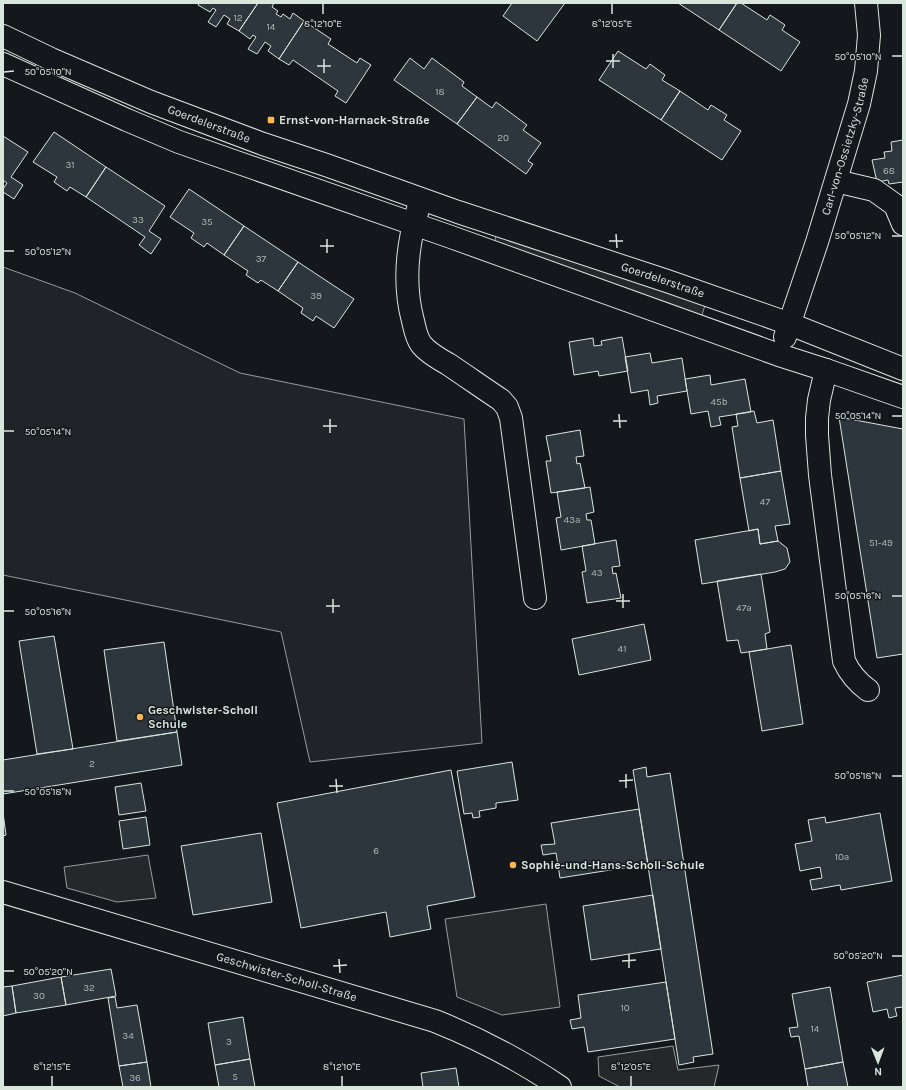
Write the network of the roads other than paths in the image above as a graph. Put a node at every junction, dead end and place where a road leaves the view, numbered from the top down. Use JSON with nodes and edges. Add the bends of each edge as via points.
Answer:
{"nodes":[{"id":1,"x":866,"y":3,"type":"edge"},
{"id":2,"x":3,"y":36,"type":"edge"},
{"id":3,"x":3,"y":64,"type":"edge"},
{"id":4,"x":836,"y":181,"type":"junction"},
{"id":5,"x":421,"y":199,"type":"junction"},
{"id":6,"x":413,"y":224,"type":"junction"},
{"id":7,"x":903,"y":224,"type":"edge"},
{"id":8,"x":790,"y":324,"type":"junction"},
{"id":9,"x":779,"y":355,"type":"junction"},
{"id":10,"x":903,"y":369,"type":"edge"},
{"id":11,"x":826,"y":370,"type":"junction"},
{"id":12,"x":903,"y":397,"type":"edge"},
{"id":13,"x":535,"y":598,"type":"dead end"},
{"id":14,"x":868,"y":690,"type":"dead end"},
{"id":15,"x":3,"y":892,"type":"edge"},
{"id":16,"x":560,"y":1087,"type":"edge"}],
"edges":[{"from":1,"to":4,"type":"street","name":"Carl-von-Ossietzky-Straße","via":[[869,35],[866,71]]},
{"from":2,"to":5,"type":"street","name":"Goerdelerstraße","via":[[151,102]]},
{"from":3,"to":6,"type":"street","name":"Goerdelerstraße","via":[[180,142]]},
{"from":4,"to":7,"type":"street","via":[[874,190],[895,205]]},
{"from":4,"to":8,"type":"street","name":"Carl-von-Ossietzky-Straße"},
{"from":5,"to":6,"type":"street"},
{"from":5,"to":8,"type":"street","name":"Goerdelerstraße"},
{"from":6,"to":9,"type":"street","name":"Goerdelerstraße"},
{"from":6,"to":13,"type":"street","via":[[407,256],[407,289],[416,336],[422,345],[439,359],[501,400],[511,418]]},
{"from":8,"to":9,"type":"street","name":"Carl-von-Ossietzky-Straße"},
{"from":8,"to":10,"type":"street","name":"Goerdelerstraße"},
{"from":9,"to":11,"type":"street","name":"Goerdelerstraße"},
{"from":11,"to":12,"type":"street","name":"Goerdelerstraße"},
{"from":11,"to":14,"type":"street","via":[[819,400],[817,435],[844,661],[856,681]]},
{"from":15,"to":16,"type":"street","name":"Geschwister-Scholl-Straße","via":[[435,1021],[500,1050],[533,1068]]}]}
